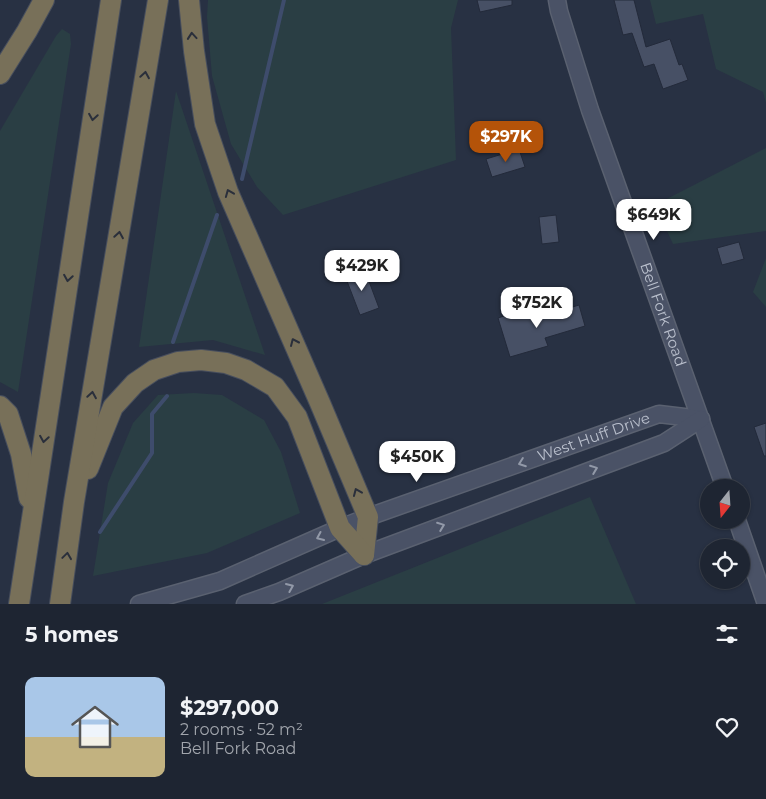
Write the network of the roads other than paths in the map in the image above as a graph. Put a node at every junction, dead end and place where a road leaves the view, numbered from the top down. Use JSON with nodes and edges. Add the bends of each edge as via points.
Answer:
{"nodes":[{"id":1,"x":44,"y":0,"type":"edge"},
{"id":2,"x":111,"y":0,"type":"edge"},
{"id":3,"x":158,"y":0,"type":"edge"},
{"id":4,"x":189,"y":0,"type":"edge"},
{"id":5,"x":557,"y":0,"type":"edge"},
{"id":6,"x":0,"y":74,"type":"edge"},
{"id":7,"x":0,"y":406,"type":"edge"},
{"id":8,"x":702,"y":419,"type":"junction"},
{"id":9,"x":722,"y":479,"type":"edge"},
{"id":10,"x":74,"y":502,"type":"junction"},
{"id":11,"x":32,"y":515,"type":"junction"},
{"id":12,"x":368,"y":517,"type":"junction"},
{"id":13,"x":340,"y":528,"type":"junction"},
{"id":14,"x":740,"y":529,"type":"edge"},
{"id":15,"x":364,"y":555,"type":"junction"},
{"id":16,"x":19,"y":604,"type":"edge"},
{"id":17,"x":60,"y":604,"type":"edge"},
{"id":18,"x":139,"y":604,"type":"edge"},
{"id":19,"x":245,"y":604,"type":"edge"},
{"id":20,"x":766,"y":604,"type":"edge"}],
"edges":[{"from":1,"to":6,"type":"highway"},
{"from":2,"to":11,"type":"highway","one_way":true},
{"from":10,"to":3,"type":"highway","one_way":true},
{"from":12,"to":4,"type":"highway","one_way":true,"via":[[228,192],[205,124]]},
{"from":5,"to":8,"type":"main road","name":"Bell Fork Road","via":[[590,110]]},
{"from":7,"to":11,"type":"highway","via":[[8,414],[21,454]]},
{"from":8,"to":9,"type":"main road","name":"Bell Fork Road"},
{"from":8,"to":12,"type":"main road","name":"West Huff Drive","one_way":true,"via":[[659,414]]},
{"from":15,"to":8,"type":"main road","name":"West Huff Drive","one_way":true,"via":[[664,443]]},
{"from":10,"to":13,"type":"highway","via":[[113,407],[135,383],[154,370],[178,362],[201,360],[246,370],[275,388],[297,417]]},
{"from":17,"to":10,"type":"highway","one_way":true},
{"from":11,"to":16,"type":"highway"},
{"from":12,"to":13,"type":"main road","name":"West Huff Drive"},
{"from":12,"to":15,"type":"highway"},
{"from":13,"to":15,"type":"highway"},
{"from":13,"to":18,"type":"main road","name":"West Huff Drive","one_way":true,"via":[[220,581]]},
{"from":14,"to":20,"type":"main road"},
{"from":19,"to":15,"type":"main road","name":"West Huff Drive","one_way":true}]}
